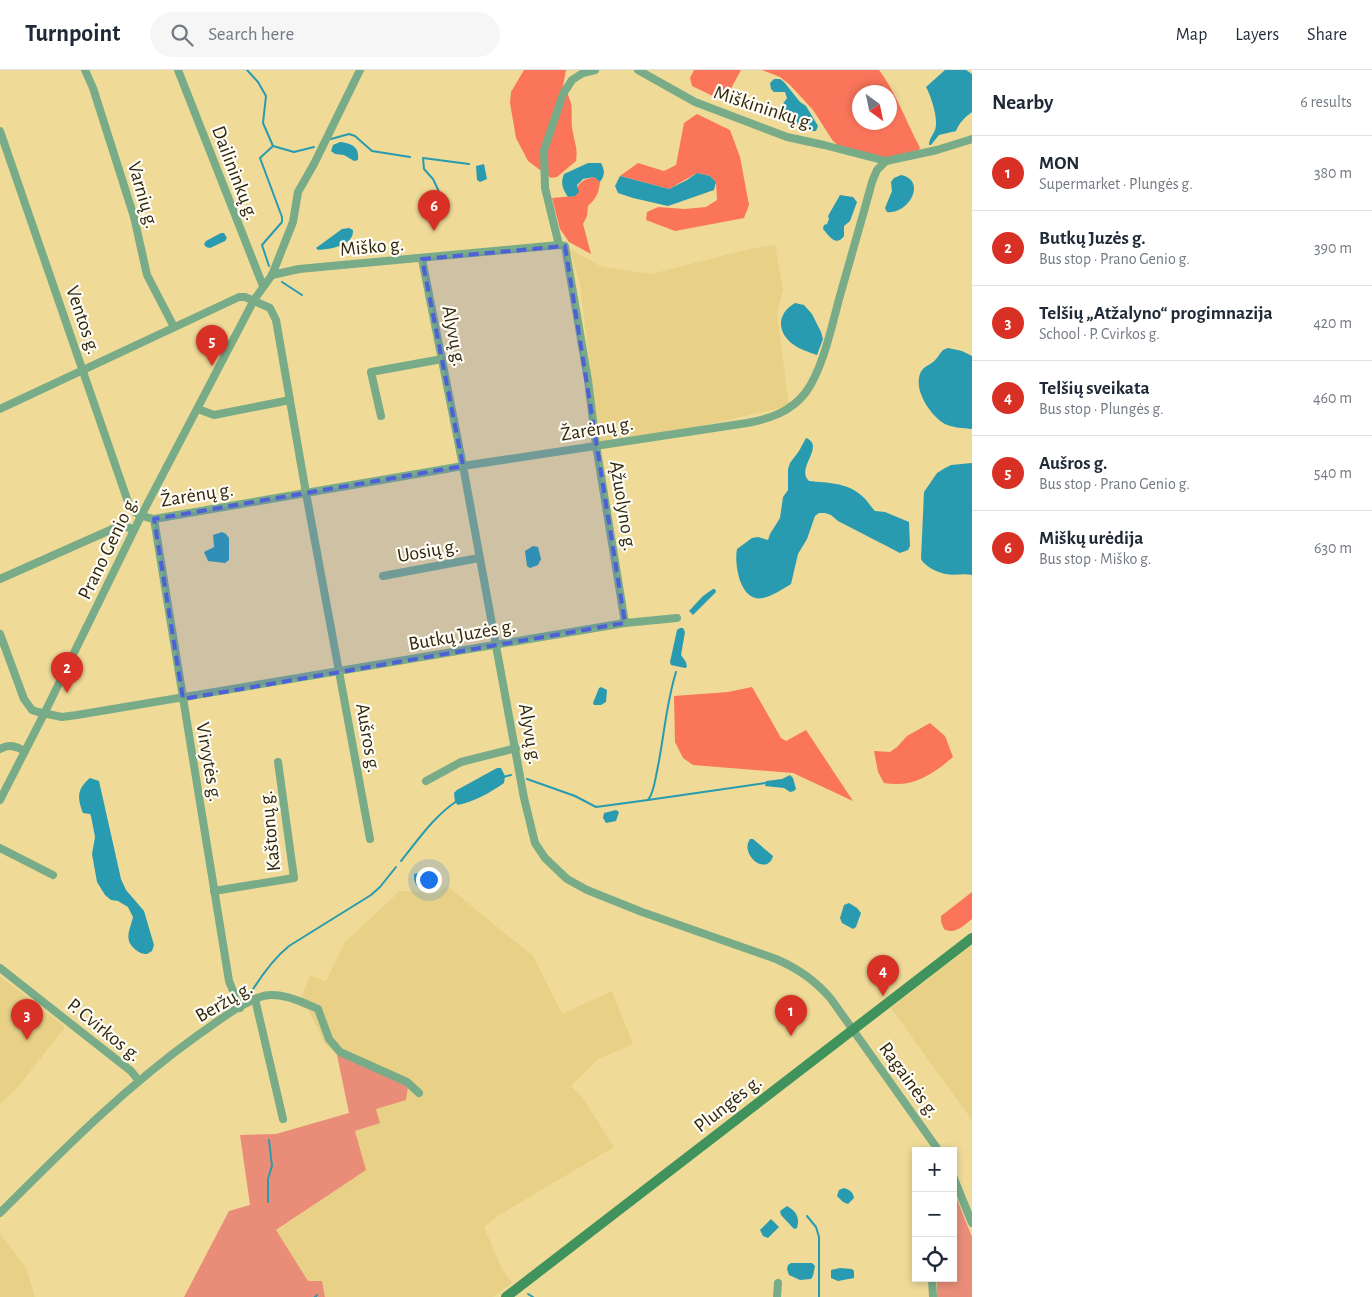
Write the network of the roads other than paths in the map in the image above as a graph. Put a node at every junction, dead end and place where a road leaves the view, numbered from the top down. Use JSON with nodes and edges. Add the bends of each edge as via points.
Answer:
{"nodes":[{"id":1,"x":85,"y":70,"type":"edge"},
{"id":2,"x":178,"y":70,"type":"edge"},
{"id":3,"x":360,"y":70,"type":"edge"},
{"id":4,"x":595,"y":70,"type":"edge"},
{"id":5,"x":638,"y":70,"type":"edge"},
{"id":6,"x":0,"y":130,"type":"edge"},
{"id":7,"x":972,"y":139,"type":"edge"},
{"id":8,"x":886,"y":161,"type":"junction"},
{"id":9,"x":562,"y":246,"type":"junction"},
{"id":10,"x":422,"y":259,"type":"junction"},
{"id":11,"x":272,"y":275,"type":"junction"},
{"id":12,"x":264,"y":286,"type":"junction"},
{"id":13,"x":254,"y":300,"type":"junction"},
{"id":14,"x":174,"y":327,"type":"junction"},
{"id":15,"x":442,"y":359,"type":"junction"},
{"id":16,"x":84,"y":370,"type":"junction"},
{"id":17,"x":290,"y":400,"type":"junction"},
{"id":18,"x":0,"y":409,"type":"edge"},
{"id":19,"x":198,"y":409,"type":"junction"},
{"id":20,"x":381,"y":416,"type":"dead end"},
{"id":21,"x":596,"y":445,"type":"junction"},
{"id":22,"x":463,"y":466,"type":"junction"},
{"id":23,"x":306,"y":494,"type":"junction"},
{"id":24,"x":142,"y":516,"type":"junction"},
{"id":25,"x":154,"y":519,"type":"junction"},
{"id":26,"x":134,"y":530,"type":"junction"},
{"id":27,"x":479,"y":558,"type":"junction"},
{"id":28,"x":383,"y":576,"type":"dead end"},
{"id":29,"x":0,"y":579,"type":"edge"},
{"id":30,"x":677,"y":618,"type":"dead end"},
{"id":31,"x":625,"y":623,"type":"junction"},
{"id":32,"x":0,"y":634,"type":"edge"},
{"id":33,"x":496,"y":646,"type":"junction"},
{"id":34,"x":340,"y":672,"type":"junction"},
{"id":35,"x":183,"y":698,"type":"junction"},
{"id":36,"x":44,"y":714,"type":"junction"},
{"id":37,"x":516,"y":748,"type":"junction"},
{"id":38,"x":0,"y":749,"type":"edge"},
{"id":39,"x":25,"y":751,"type":"junction"},
{"id":40,"x":278,"y":762,"type":"dead end"},
{"id":41,"x":426,"y":781,"type":"dead end"},
{"id":42,"x":0,"y":800,"type":"edge"},
{"id":43,"x":370,"y":839,"type":"dead end"},
{"id":44,"x":0,"y":848,"type":"edge"},
{"id":45,"x":53,"y":876,"type":"dead end"},
{"id":46,"x":214,"y":891,"type":"junction"},
{"id":47,"x":972,"y":938,"type":"edge"},
{"id":48,"x":0,"y":968,"type":"edge"},
{"id":49,"x":255,"y":999,"type":"junction"},
{"id":50,"x":240,"y":1008,"type":"junction"},
{"id":51,"x":853,"y":1029,"type":"junction"},
{"id":52,"x":139,"y":1081,"type":"junction"},
{"id":53,"x":419,"y":1093,"type":"dead end"},
{"id":54,"x":283,"y":1119,"type":"dead end"},
{"id":55,"x":936,"y":1147,"type":"edge"},
{"id":56,"x":957,"y":1186,"type":"edge"},
{"id":57,"x":0,"y":1213,"type":"edge"},
{"id":58,"x":971,"y":1220,"type":"edge"},
{"id":59,"x":932,"y":1282,"type":"edge"},
{"id":60,"x":778,"y":1283,"type":"dead end"},
{"id":61,"x":506,"y":1297,"type":"edge"},
{"id":62,"x":777,"y":1297,"type":"edge"},
{"id":63,"x":933,"y":1297,"type":"edge"}],
"edges":[{"from":1,"to":14,"type":"street","name":"Varnių g.","via":[[134,217],[147,275]]},
{"from":2,"to":12,"type":"street","name":"Dailininkų g."},
{"from":3,"to":11,"type":"street","name":"Prano Genio g.","via":[[298,192],[293,222]]},
{"from":4,"to":9,"type":"street","via":[[572,80],[563,94],[544,150],[545,188]]},
{"from":5,"to":8,"type":"street","name":"Miškininkų g.","via":[[695,102],[787,137]]},
{"from":6,"to":16,"type":"street","name":"Ventos g."},
{"from":7,"to":8,"type":"street"},
{"from":8,"to":21,"type":"street","name":"Žarėnų g.","via":[[876,170],[830,335],[805,393],[774,417]]},
{"from":9,"to":10,"type":"street","name":"Miško g."},
{"from":9,"to":21,"type":"street","name":"Ąžuolyno g.","via":[[588,380]]},
{"from":10,"to":11,"type":"street","name":"Miško g.","via":[[299,269]]},
{"from":10,"to":15,"type":"street","name":"Alyvų g."},
{"from":11,"to":12,"type":"street","name":"Prano Genio g."},
{"from":12,"to":13,"type":"street","name":"Prano Genio g."},
{"from":13,"to":14,"type":"street","via":[[239,297]]},
{"from":13,"to":17,"type":"street","name":"Aušros g.","via":[[270,308],[274,314]]},
{"from":13,"to":19,"type":"street","name":"Prano Genio g."},
{"from":14,"to":16,"type":"street"},
{"from":15,"to":20,"type":"street","via":[[371,372]]},
{"from":15,"to":22,"type":"street","name":"Alyvų g."},
{"from":16,"to":18,"type":"street"},
{"from":16,"to":24,"type":"street","name":"Ventos g.","via":[[127,499],[133,511]]},
{"from":17,"to":19,"type":"street","via":[[214,415]]},
{"from":17,"to":23,"type":"street","name":"Aušros g."},
{"from":19,"to":24,"type":"street","name":"Prano Genio g."},
{"from":21,"to":22,"type":"street","name":"Žarėnų g."},
{"from":21,"to":31,"type":"street","name":"Ąžuolyno g."},
{"from":22,"to":23,"type":"street","name":"Žarėnų g."},
{"from":22,"to":27,"type":"street","name":"Alyvų g."},
{"from":23,"to":25,"type":"street","name":"Žarėnų g."},
{"from":23,"to":34,"type":"street","name":"Aušros g."},
{"from":24,"to":25,"type":"street","name":"Žarėnų g."},
{"from":24,"to":26,"type":"street","name":"Prano Genio g."},
{"from":25,"to":35,"type":"street","name":"Virvytės g."},
{"from":26,"to":29,"type":"street","via":[[117,527]]},
{"from":26,"to":36,"type":"street","name":"Prano Genio g."},
{"from":27,"to":28,"type":"street","name":"Uosių g."},
{"from":27,"to":33,"type":"street","name":"Alyvų g."},
{"from":30,"to":31,"type":"street","name":"Butkų Juzės g."},
{"from":31,"to":33,"type":"street","name":"Butkų Juzės g."},
{"from":32,"to":36,"type":"street","via":[[24,699],[32,710]]},
{"from":33,"to":34,"type":"street","name":"Butkų Juzės g."},
{"from":33,"to":37,"type":"street","name":"Alyvų g."},
{"from":34,"to":35,"type":"street","name":"Butkų Juzės g."},
{"from":34,"to":43,"type":"street","name":"Aušros g."},
{"from":35,"to":36,"type":"street","name":"Butkų Juzės g.","via":[[77,715]]},
{"from":35,"to":46,"type":"street","name":"Virvytės g."},
{"from":36,"to":39,"type":"street","name":"Prano Genio g."},
{"from":37,"to":41,"type":"street","via":[[461,762]]},
{"from":37,"to":51,"type":"street","name":"Alyvų g.","via":[[535,843],[558,872],[598,895],[786,963],[822,988]]},
{"from":38,"to":39,"type":"street","via":[[10,745]]},
{"from":39,"to":42,"type":"street","name":"Prano Genio g."},
{"from":40,"to":46,"type":"street","name":"Kaštonų g.","via":[[294,878]]},
{"from":44,"to":45,"type":"street"},
{"from":46,"to":50,"type":"street","name":"Virvytės g.","via":[[229,982]]},
{"from":47,"to":51,"type":"main road","name":"Plungės g."},
{"from":48,"to":52,"type":"street","name":"P. Cvirkos g."},
{"from":49,"to":50,"type":"street","name":"Beržų g."},
{"from":49,"to":53,"type":"street","name":"Beržų g.","via":[[287,996],[318,1009],[329,1040],[340,1052],[406,1082]]},
{"from":49,"to":54,"type":"street"},
{"from":50,"to":52,"type":"street","name":"Beržų g."},
{"from":51,"to":55,"type":"street","name":"Ragainės g."},
{"from":51,"to":61,"type":"main road","name":"Plungės g."},
{"from":52,"to":57,"type":"street","name":"Beržų g.","via":[[80,1133]]},
{"from":56,"to":58,"type":"street"},
{"from":59,"to":63,"type":"street"},
{"from":60,"to":62,"type":"street"}]}
